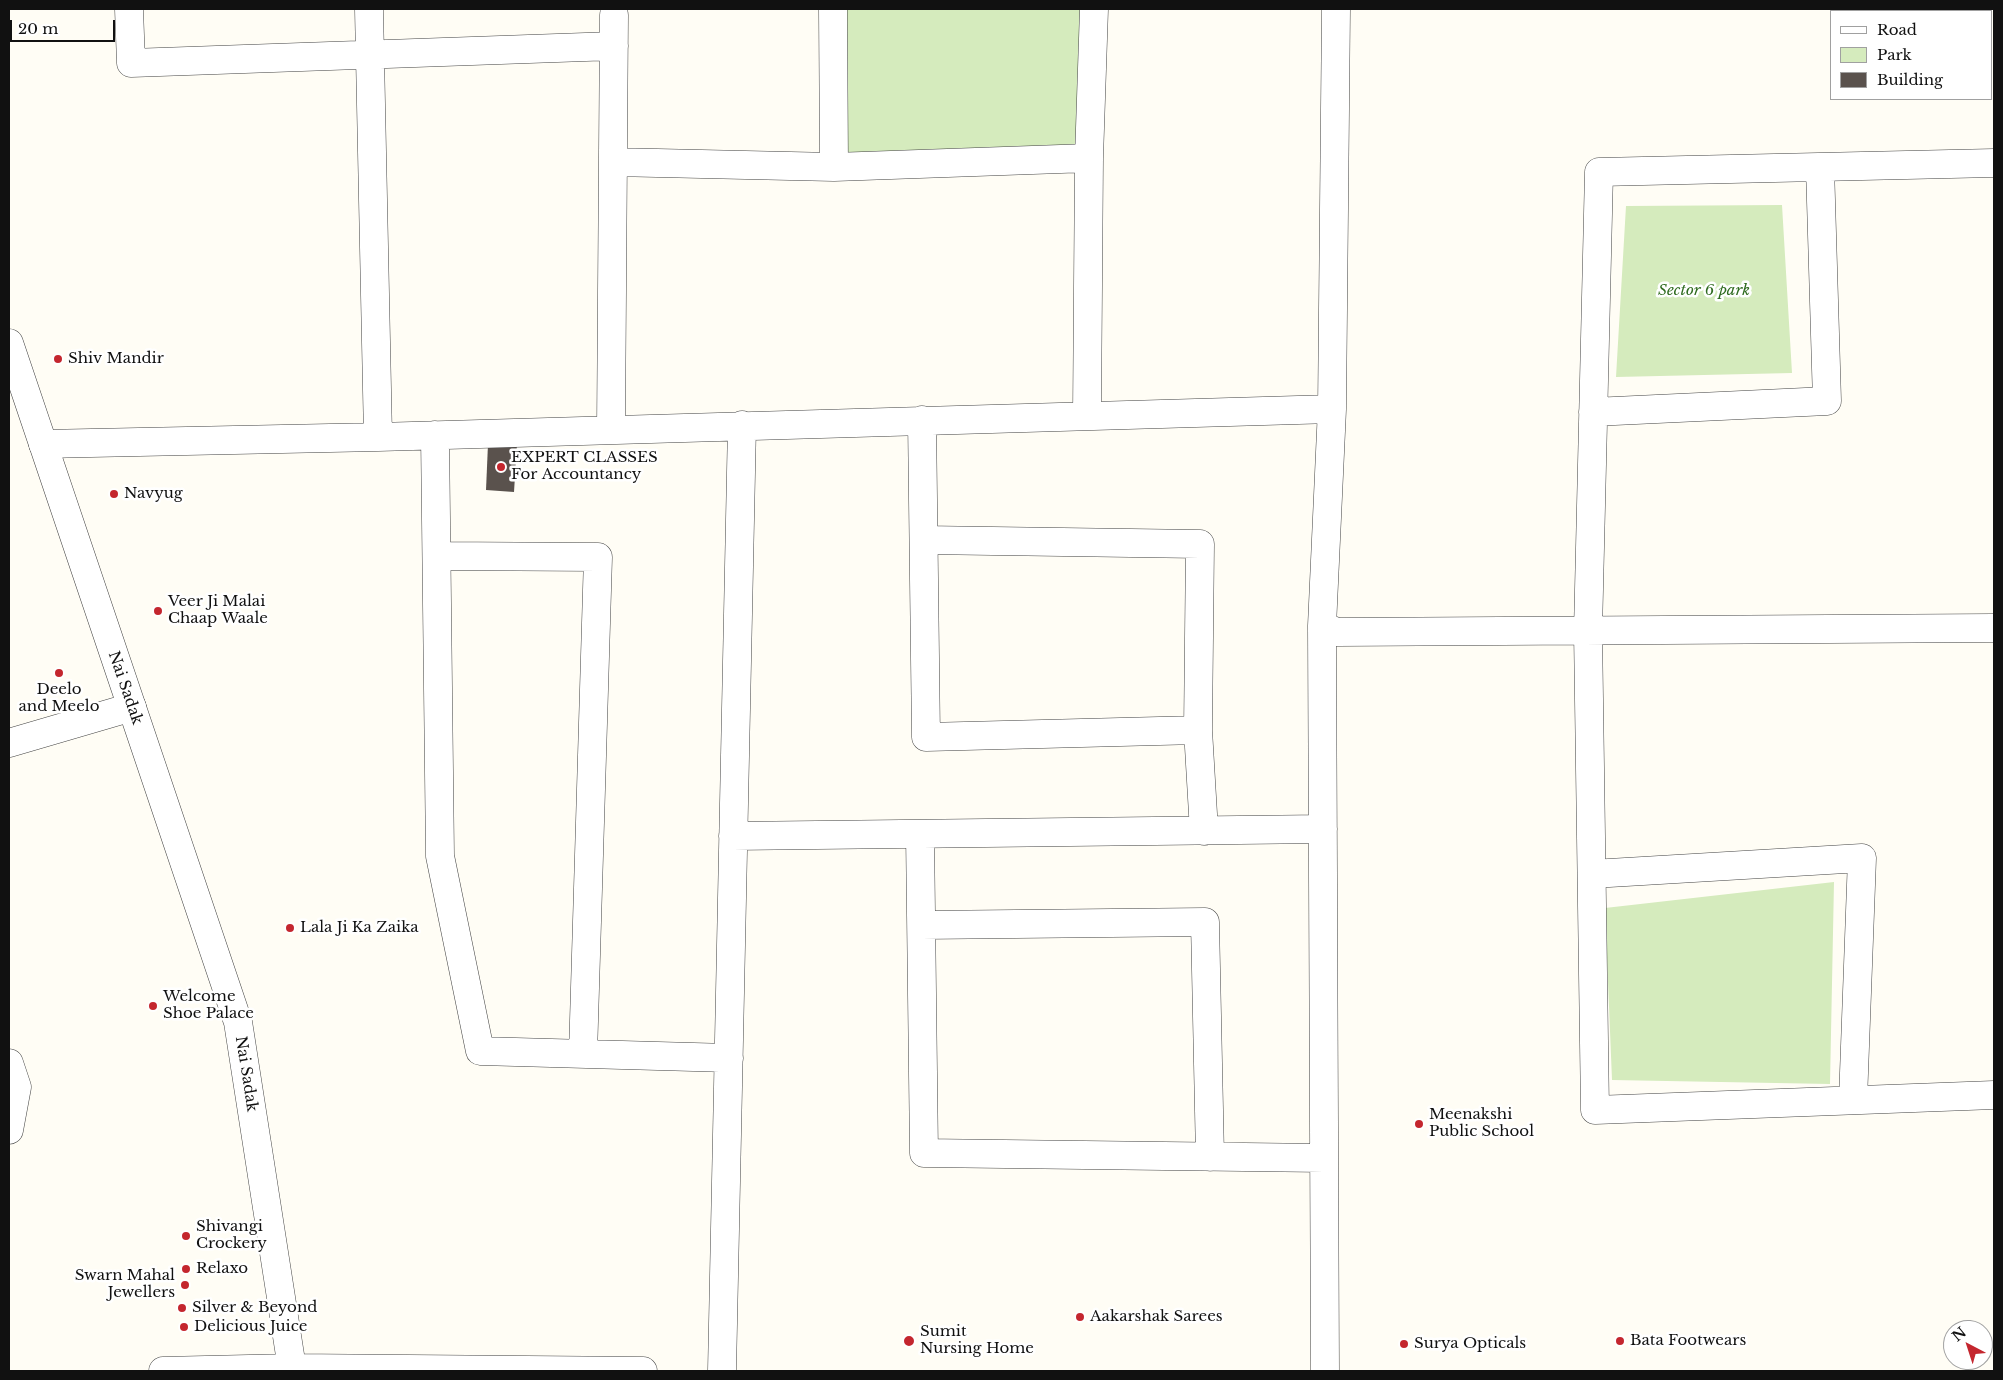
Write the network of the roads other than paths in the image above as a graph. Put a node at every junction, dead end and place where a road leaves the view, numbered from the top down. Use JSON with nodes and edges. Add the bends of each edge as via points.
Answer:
{"nodes":[{"id":1,"x":129,"y":9,"type":"edge"},
{"id":2,"x":369,"y":9,"type":"edge"},
{"id":3,"x":832,"y":9,"type":"edge"},
{"id":4,"x":1094,"y":9,"type":"edge"},
{"id":5,"x":1336,"y":9,"type":"edge"},
{"id":6,"x":614,"y":15,"type":"dead end"},
{"id":7,"x":614,"y":46,"type":"junction"},
{"id":8,"x":370,"y":54,"type":"junction"},
{"id":9,"x":1088,"y":158,"type":"junction"},
{"id":10,"x":613,"y":162,"type":"junction"},
{"id":11,"x":1994,"y":163,"type":"edge"},
{"id":12,"x":834,"y":167,"type":"junction"},
{"id":13,"x":1820,"y":167,"type":"junction"},
{"id":14,"x":9,"y":343,"type":"edge"},
{"id":15,"x":1332,"y":409,"type":"junction"},
{"id":16,"x":1593,"y":412,"type":"junction"},
{"id":17,"x":1087,"y":415,"type":"junction"},
{"id":18,"x":922,"y":420,"type":"junction"},
{"id":19,"x":742,"y":425,"type":"junction"},
{"id":20,"x":610,"y":429,"type":"junction"},
{"id":21,"x":436,"y":434,"type":"junction"},
{"id":22,"x":378,"y":437,"type":"junction"},
{"id":23,"x":43,"y":444,"type":"junction"},
{"id":24,"x":924,"y":540,"type":"junction"},
{"id":25,"x":437,"y":556,"type":"junction"},
{"id":26,"x":1322,"y":626,"type":"junction"},
{"id":27,"x":1994,"y":628,"type":"edge"},
{"id":28,"x":1588,"y":630,"type":"junction"},
{"id":29,"x":132,"y":707,"type":"junction"},
{"id":30,"x":1198,"y":730,"type":"junction"},
{"id":31,"x":9,"y":743,"type":"edge"},
{"id":32,"x":1323,"y":829,"type":"junction"},
{"id":33,"x":1204,"y":831,"type":"junction"},
{"id":34,"x":920,"y":834,"type":"junction"},
{"id":35,"x":733,"y":836,"type":"junction"},
{"id":36,"x":1592,"y":874,"type":"junction"},
{"id":37,"x":922,"y":925,"type":"junction"},
{"id":38,"x":583,"y":1054,"type":"junction"},
{"id":39,"x":729,"y":1058,"type":"junction"},
{"id":40,"x":9,"y":1063,"type":"edge"},
{"id":41,"x":1994,"y":1095,"type":"edge"},
{"id":42,"x":1852,"y":1100,"type":"junction"},
{"id":43,"x":9,"y":1130,"type":"edge"},
{"id":44,"x":1210,"y":1157,"type":"junction"},
{"id":45,"x":1324,"y":1158,"type":"junction"},
{"id":46,"x":292,"y":1370,"type":"edge"},
{"id":47,"x":163,"y":1371,"type":"edge"},
{"id":48,"x":545,"y":1371,"type":"edge"},
{"id":49,"x":643,"y":1371,"type":"edge"},
{"id":50,"x":722,"y":1371,"type":"edge"},
{"id":51,"x":1324,"y":1371,"type":"edge"}],
"edges":[{"from":1,"to":8,"type":"street","via":[[131,63]]},
{"from":2,"to":8,"type":"street"},
{"from":3,"to":12,"type":"street"},
{"from":4,"to":9,"type":"street"},
{"from":5,"to":15,"type":"street"},
{"from":6,"to":7,"type":"street"},
{"from":7,"to":8,"type":"street"},
{"from":7,"to":10,"type":"street"},
{"from":8,"to":22,"type":"street"},
{"from":9,"to":12,"type":"street"},
{"from":9,"to":17,"type":"street"},
{"from":10,"to":12,"type":"street"},
{"from":10,"to":20,"type":"street"},
{"from":11,"to":13,"type":"street"},
{"from":13,"to":16,"type":"street","via":[[1599,172]]},
{"from":13,"to":16,"type":"street","via":[[1827,401]]},
{"from":14,"to":23,"type":"street","name":"Nai Sadak"},
{"from":15,"to":17,"type":"street"},
{"from":15,"to":26,"type":"street"},
{"from":16,"to":28,"type":"street"},
{"from":17,"to":18,"type":"street"},
{"from":18,"to":19,"type":"street"},
{"from":18,"to":24,"type":"street"},
{"from":19,"to":20,"type":"street"},
{"from":19,"to":35,"type":"street"},
{"from":20,"to":21,"type":"street"},
{"from":21,"to":22,"type":"street"},
{"from":21,"to":25,"type":"street"},
{"from":22,"to":23,"type":"street"},
{"from":23,"to":29,"type":"street","name":"Nai Sadak"},
{"from":24,"to":30,"type":"street","via":[[1200,544]]},
{"from":24,"to":30,"type":"street","via":[[926,737]]},
{"from":25,"to":38,"type":"street","via":[[440,856],[480,1051]]},
{"from":25,"to":38,"type":"street","via":[[598,557]]},
{"from":26,"to":28,"type":"street","via":[[1337,632]]},
{"from":26,"to":32,"type":"street"},
{"from":27,"to":28,"type":"street"},
{"from":28,"to":36,"type":"street"},
{"from":29,"to":31,"type":"street"},
{"from":29,"to":46,"type":"street","name":"Nai Sadak","via":[[238,1022]]},
{"from":30,"to":33,"type":"street"},
{"from":32,"to":33,"type":"street"},
{"from":32,"to":45,"type":"street"},
{"from":33,"to":34,"type":"street"},
{"from":34,"to":35,"type":"street"},
{"from":34,"to":37,"type":"street"},
{"from":35,"to":39,"type":"street"},
{"from":36,"to":42,"type":"street","via":[[1595,1110]]},
{"from":36,"to":42,"type":"street","via":[[1862,858]]},
{"from":37,"to":44,"type":"street","via":[[924,1153]]},
{"from":37,"to":44,"type":"street","via":[[1205,922]]},
{"from":38,"to":39,"type":"street"},
{"from":39,"to":50,"type":"street"},
{"from":40,"to":43,"type":"street","via":[[17,1088]]},
{"from":41,"to":42,"type":"street"},
{"from":44,"to":45,"type":"street"},
{"from":45,"to":51,"type":"street"},
{"from":46,"to":47,"type":"street"},
{"from":46,"to":48,"type":"street"},
{"from":48,"to":49,"type":"street"}]}
